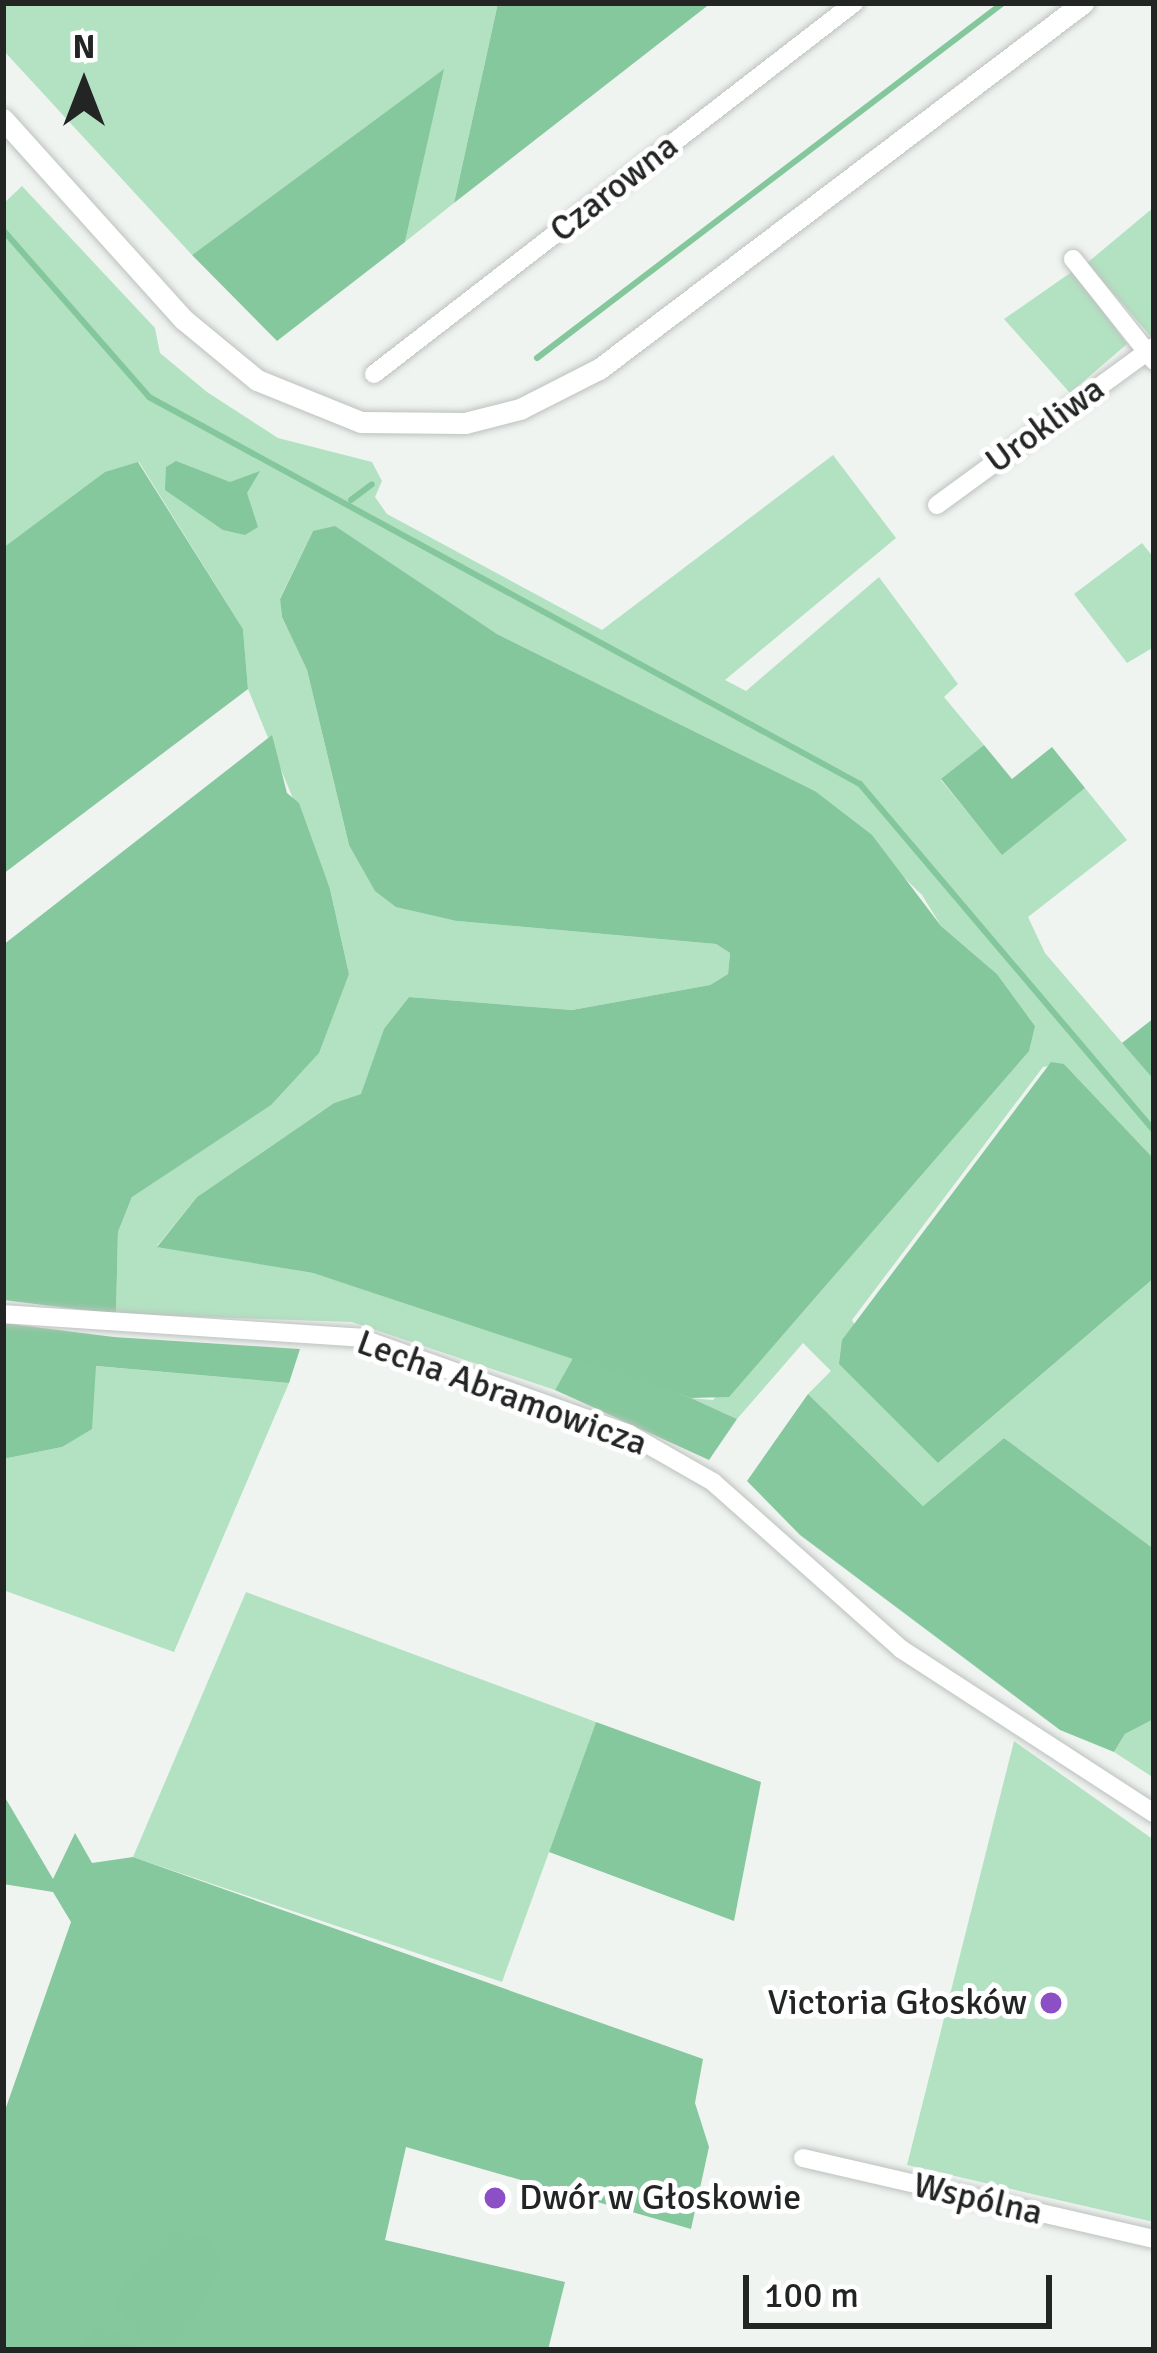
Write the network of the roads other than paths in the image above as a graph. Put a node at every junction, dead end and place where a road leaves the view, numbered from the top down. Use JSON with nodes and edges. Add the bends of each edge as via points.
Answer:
{"nodes":[{"id":1,"x":854,"y":3,"type":"edge"},
{"id":2,"x":1083,"y":3,"type":"edge"},
{"id":3,"x":3,"y":119,"type":"edge"},
{"id":4,"x":1073,"y":259,"type":"dead end"},
{"id":5,"x":1152,"y":353,"type":"edge"},
{"id":6,"x":374,"y":374,"type":"dead end"},
{"id":7,"x":937,"y":506,"type":"dead end"},
{"id":8,"x":10,"y":1315,"type":"edge"},
{"id":9,"x":1154,"y":1814,"type":"edge"},
{"id":10,"x":803,"y":2158,"type":"dead end"},
{"id":11,"x":1154,"y":2239,"type":"edge"}],
"edges":[{"from":1,"to":6,"type":"street","name":"Czarowna"},
{"from":2,"to":3,"type":"street","via":[[599,369],[520,409],[464,423],[361,422],[257,380],[183,320]]},
{"from":4,"to":5,"type":"street"},
{"from":5,"to":7,"type":"street","name":"Urokliwa"},
{"from":8,"to":9,"type":"street","name":"Lecha Abramowicza","via":[[360,1338],[629,1434],[713,1483],[901,1649]]},
{"from":10,"to":11,"type":"street","name":"Wspólna"}]}
